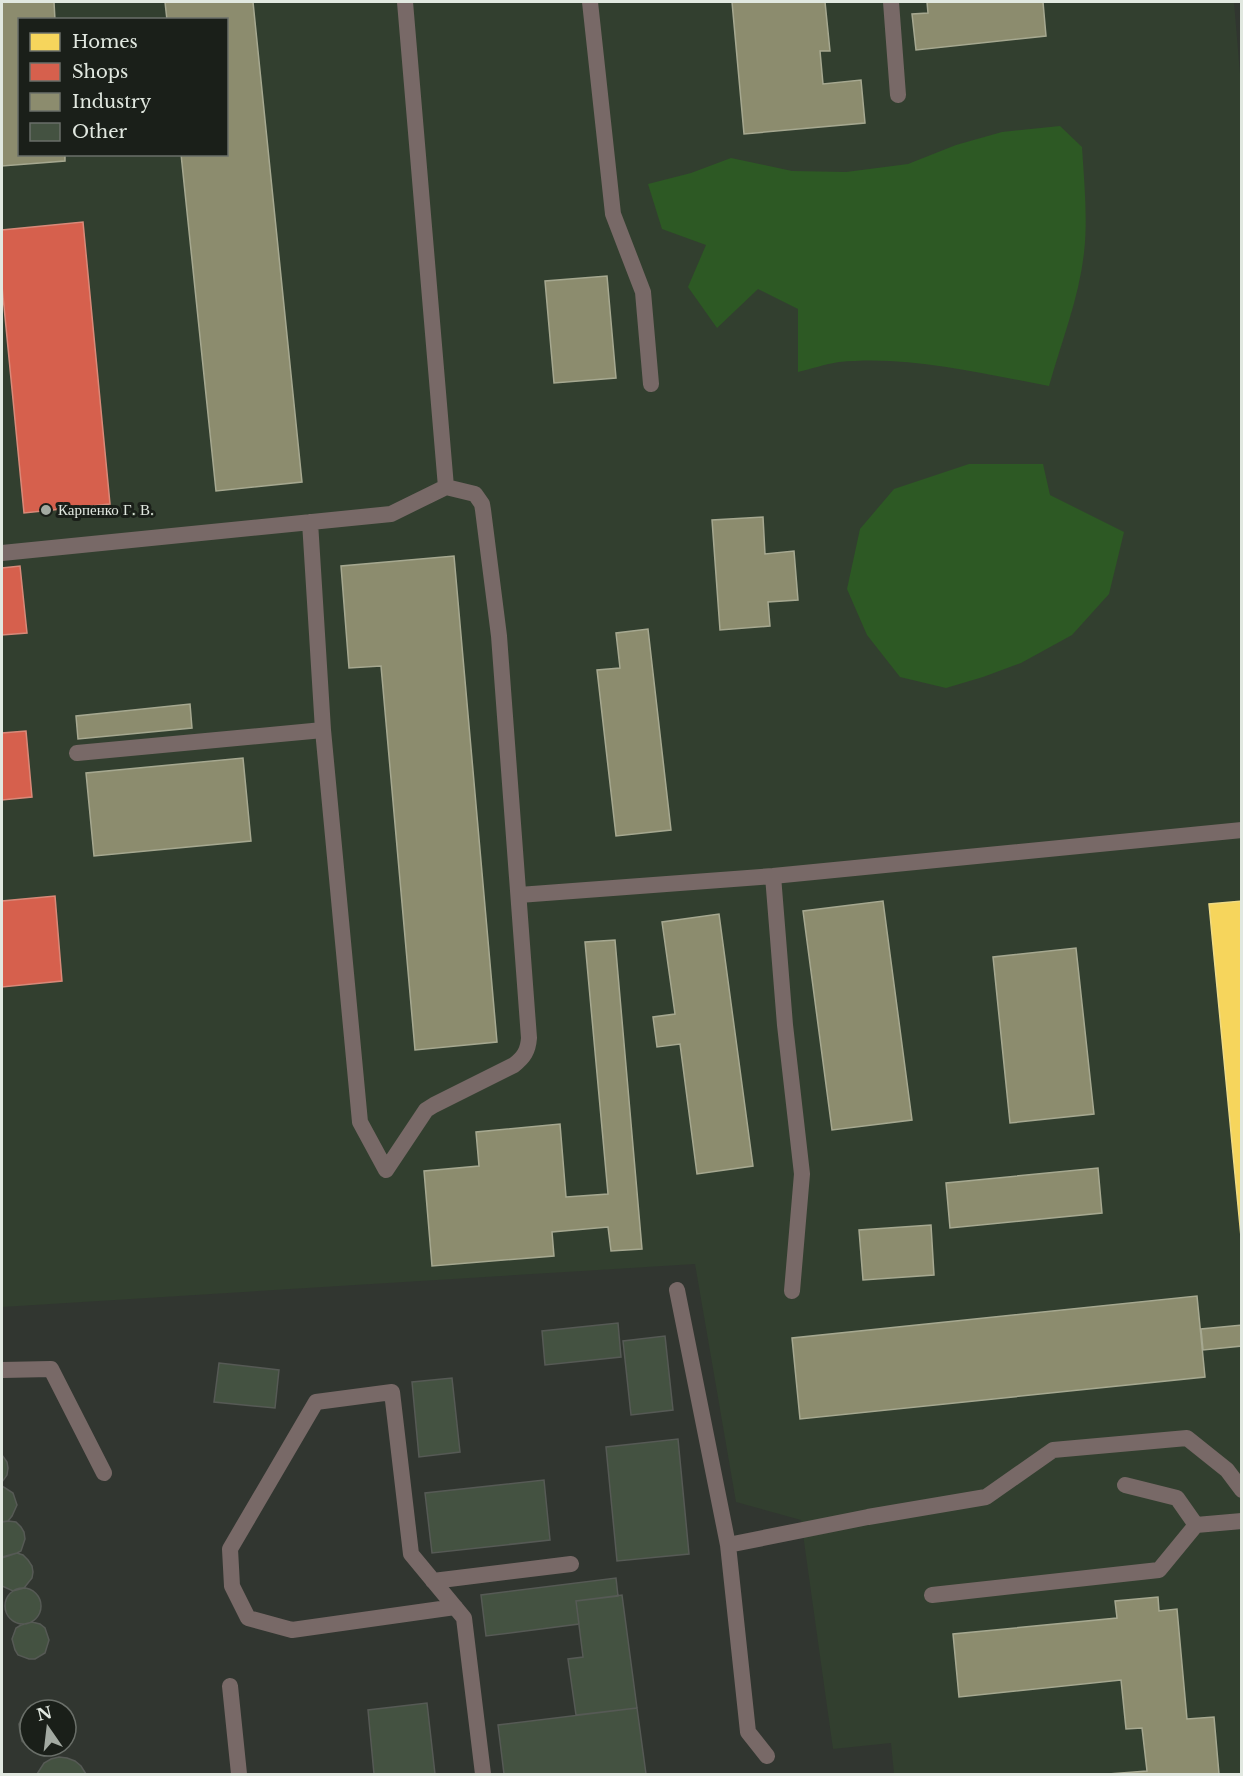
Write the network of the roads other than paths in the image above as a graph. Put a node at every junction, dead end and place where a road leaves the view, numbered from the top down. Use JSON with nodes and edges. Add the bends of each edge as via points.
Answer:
{"nodes":[{"id":1,"x":405,"y":2,"type":"edge"},
{"id":2,"x":590,"y":2,"type":"edge"},
{"id":3,"x":891,"y":2,"type":"edge"},
{"id":4,"x":898,"y":95,"type":"dead end"},
{"id":5,"x":651,"y":384,"type":"dead end"},
{"id":6,"x":446,"y":487,"type":"junction"},
{"id":7,"x":310,"y":522,"type":"junction"},
{"id":8,"x":2,"y":554,"type":"edge"},
{"id":9,"x":323,"y":730,"type":"junction"},
{"id":10,"x":77,"y":753,"type":"dead end"},
{"id":11,"x":1242,"y":830,"type":"edge"},
{"id":12,"x":773,"y":876,"type":"junction"},
{"id":13,"x":519,"y":895,"type":"junction"},
{"id":14,"x":677,"y":1290,"type":"dead end"},
{"id":15,"x":792,"y":1291,"type":"dead end"},
{"id":16,"x":2,"y":1370,"type":"edge"},
{"id":17,"x":104,"y":1473,"type":"dead end"},
{"id":18,"x":1125,"y":1485,"type":"dead end"},
{"id":19,"x":1242,"y":1490,"type":"edge"},
{"id":20,"x":1242,"y":1521,"type":"edge"},
{"id":21,"x":1196,"y":1526,"type":"junction"},
{"id":22,"x":728,"y":1545,"type":"junction"},
{"id":23,"x":571,"y":1564,"type":"dead end"},
{"id":24,"x":433,"y":1581,"type":"junction"},
{"id":25,"x":932,"y":1595,"type":"dead end"},
{"id":26,"x":454,"y":1607,"type":"junction"},
{"id":27,"x":230,"y":1686,"type":"dead end"},
{"id":28,"x":766,"y":1756,"type":"dead end"},
{"id":29,"x":239,"y":1774,"type":"edge"},
{"id":30,"x":483,"y":1774,"type":"edge"}],
"edges":[{"from":1,"to":6,"type":"lane"},
{"from":2,"to":5,"type":"lane","via":[[613,214],[643,292]]},
{"from":3,"to":4,"type":"lane"},
{"from":6,"to":7,"type":"lane","via":[[391,514]]},
{"from":6,"to":13,"type":"lane","via":[[475,494],[482,504],[499,636]]},
{"from":7,"to":8,"type":"lane"},
{"from":7,"to":9,"type":"lane"},
{"from":9,"to":10,"type":"lane"},
{"from":9,"to":13,"type":"lane","via":[[360,1122],[386,1170],[429,1107],[514,1065],[528,1049]]},
{"from":11,"to":12,"type":"lane"},
{"from":12,"to":13,"type":"lane"},
{"from":12,"to":15,"type":"lane","via":[[802,1174]]},
{"from":14,"to":22,"type":"lane"},
{"from":16,"to":17,"type":"lane","via":[[51,1369]]},
{"from":18,"to":21,"type":"lane","via":[[1177,1498]]},
{"from":19,"to":22,"type":"lane","via":[[1227,1470],[1187,1438],[1053,1450],[986,1497]]},
{"from":20,"to":21,"type":"lane"},
{"from":21,"to":25,"type":"lane","via":[[1159,1570]]},
{"from":22,"to":28,"type":"lane","via":[[748,1732]]},
{"from":23,"to":24,"type":"lane"},
{"from":24,"to":26,"type":"lane"},
{"from":24,"to":26,"type":"lane","via":[[411,1554],[392,1392],[316,1402],[230,1549],[232,1586],[248,1618],[292,1630]]},
{"from":26,"to":30,"type":"lane","via":[[464,1618]]},
{"from":27,"to":29,"type":"lane"}]}
